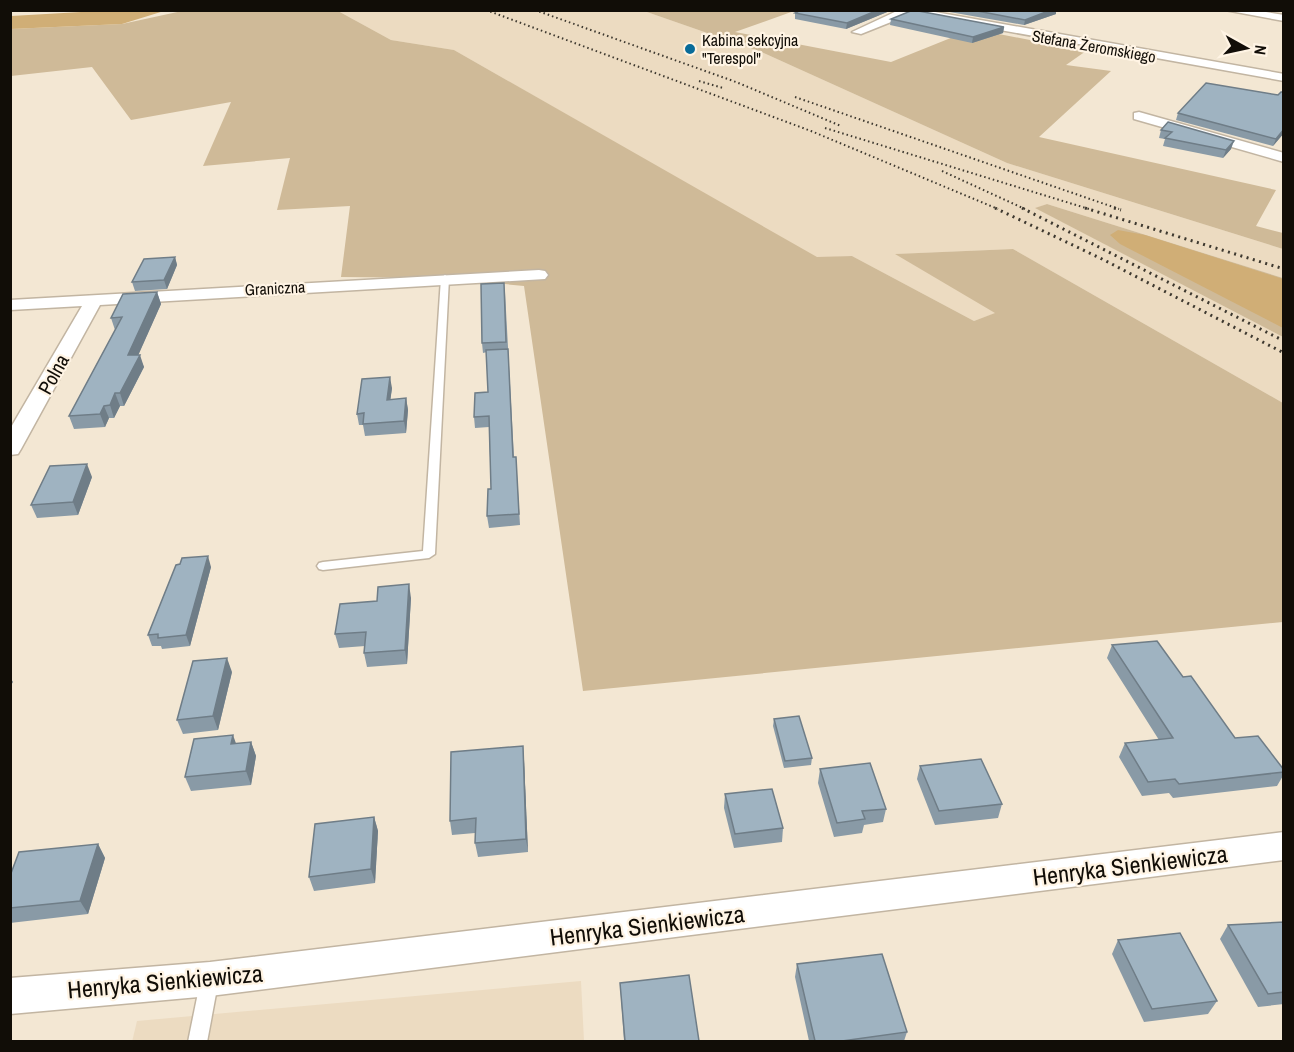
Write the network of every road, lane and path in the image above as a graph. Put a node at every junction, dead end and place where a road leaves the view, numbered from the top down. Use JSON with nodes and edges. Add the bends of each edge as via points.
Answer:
{"nodes":[{"id":1,"x":1230,"y":10,"type":"edge"},
{"id":2,"x":907,"y":11,"type":"edge"},
{"id":3,"x":1284,"y":18,"type":"edge"},
{"id":4,"x":857,"y":32,"type":"edge"},
{"id":5,"x":1284,"y":78,"type":"edge"},
{"id":6,"x":1138,"y":116,"type":"dead end"},
{"id":7,"x":1284,"y":158,"type":"edge"},
{"id":8,"x":539,"y":275,"type":"dead end"},
{"id":9,"x":446,"y":279,"type":"junction"},
{"id":10,"x":95,"y":299,"type":"junction"},
{"id":11,"x":10,"y":305,"type":"edge"},
{"id":12,"x":10,"y":449,"type":"edge"},
{"id":13,"x":322,"y":566,"type":"dead end"},
{"id":14,"x":1284,"y":846,"type":"edge"},
{"id":15,"x":210,"y":979,"type":"junction"},
{"id":16,"x":10,"y":996,"type":"edge"},
{"id":17,"x":197,"y":1041,"type":"edge"}],
"edges":[{"from":1,"to":3,"type":"street"},
{"from":2,"to":4,"type":"street"},
{"from":2,"to":5,"type":"street","name":"Stefana Żeromskiego"},
{"from":6,"to":7,"type":"street"},
{"from":8,"to":9,"type":"street","name":"Graniczna"},
{"from":9,"to":10,"type":"street","name":"Graniczna"},
{"from":9,"to":13,"type":"lane","via":[[429,554]]},
{"from":10,"to":11,"type":"street","name":"Graniczna"},
{"from":10,"to":12,"type":"street","name":"Polna"},
{"from":14,"to":15,"type":"street","name":"Henryka Sienkiewicza"},
{"from":15,"to":16,"type":"street","name":"Henryka Sienkiewicza"},
{"from":15,"to":17,"type":"lane"}]}
